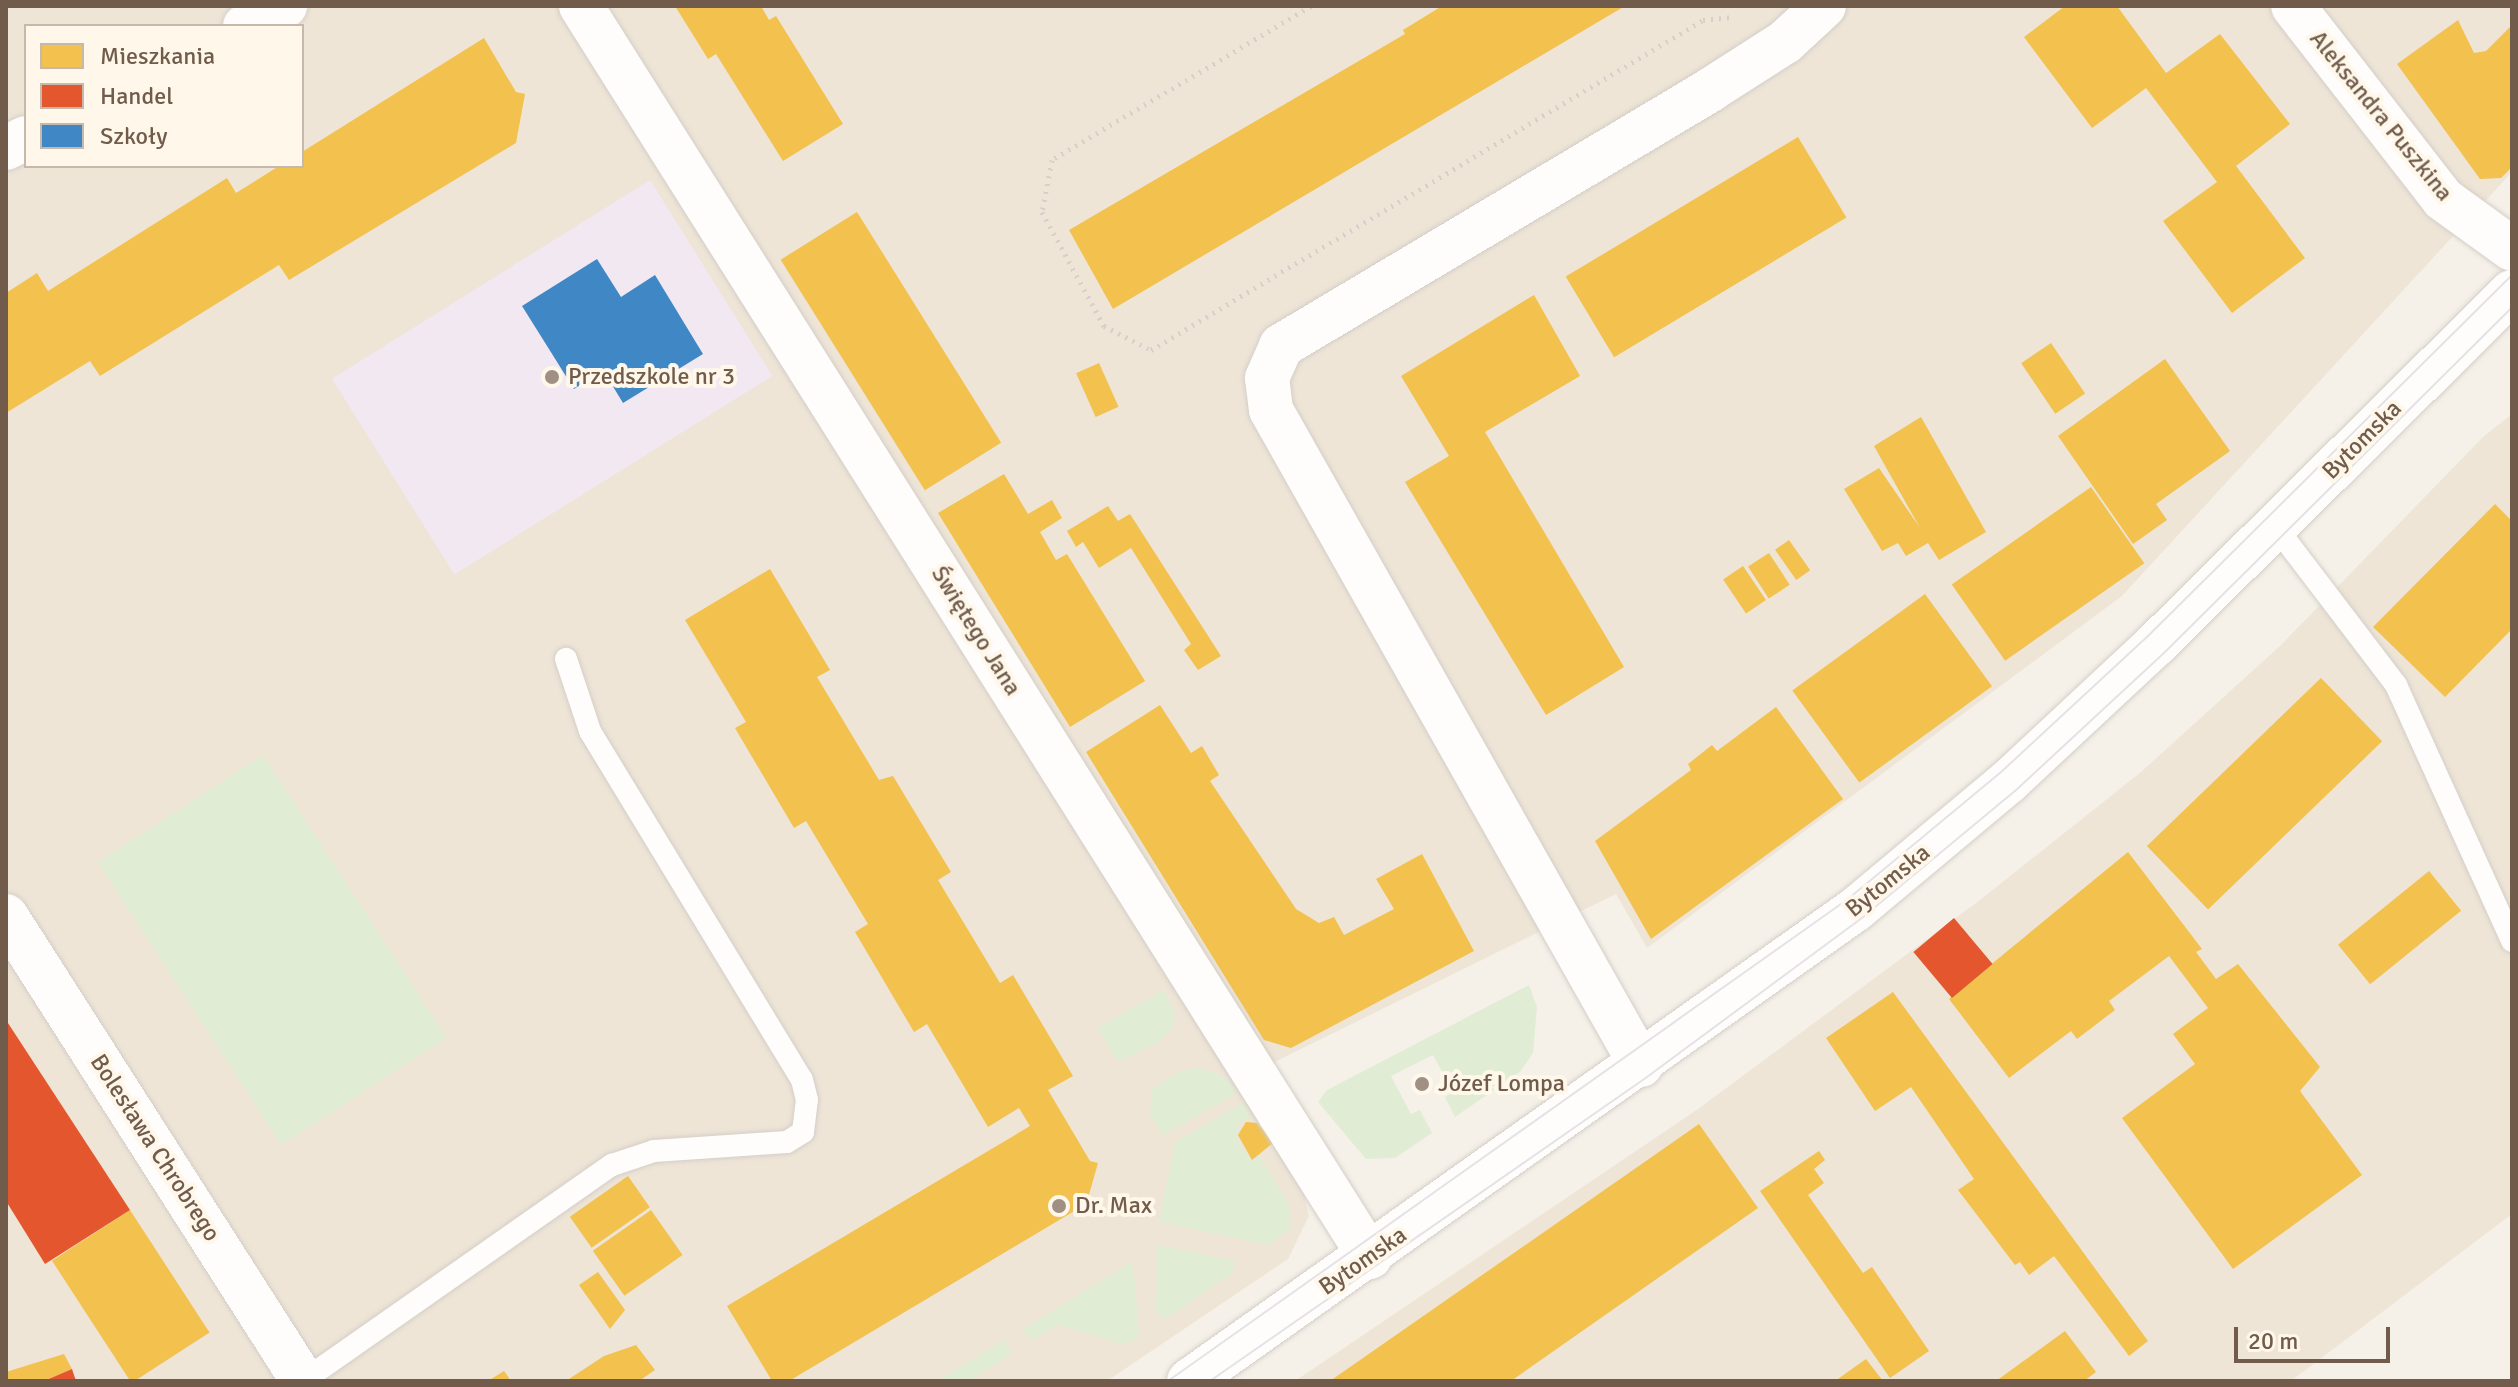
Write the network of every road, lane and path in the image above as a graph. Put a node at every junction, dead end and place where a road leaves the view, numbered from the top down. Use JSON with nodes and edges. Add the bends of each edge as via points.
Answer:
{"nodes":[{"id":1,"x":581,"y":6,"type":"edge"},
{"id":2,"x":1311,"y":6,"type":"edge"},
{"id":3,"x":1824,"y":6,"type":"edge"},
{"id":4,"x":2293,"y":6,"type":"edge"},
{"id":5,"x":1744,"y":20,"type":"dead end"},
{"id":6,"x":24,"y":139,"type":"edge"},
{"id":7,"x":6,"y":148,"type":"edge"},
{"id":8,"x":2512,"y":249,"type":"edge"},
{"id":9,"x":2512,"y":292,"type":"edge"},
{"id":10,"x":2275,"y":526,"type":"junction"},
{"id":11,"x":566,"y":659,"type":"dead end"},
{"id":12,"x":6,"y":916,"type":"edge"},
{"id":13,"x":2512,"y":941,"type":"edge"},
{"id":14,"x":1641,"y":1065,"type":"junction"},
{"id":15,"x":1370,"y":1257,"type":"junction"},
{"id":16,"x":303,"y":1381,"type":"edge"},
{"id":17,"x":1189,"y":1381,"type":"edge"}],
"edges":[{"from":1,"to":15,"type":"street","name":"Świętego Jana"},
{"from":2,"to":5,"type":"path","via":[[1052,160],[1042,212],[1104,326],[1151,350],[1703,20]]},
{"from":3,"to":14,"type":"street","via":[[1785,42],[1710,90],[1281,346],[1267,378],[1271,410]]},
{"from":4,"to":8,"type":"street","name":"Aleksandra Puszkina","via":[[2443,199]]},
{"from":6,"to":7,"type":"street"},
{"from":9,"to":10,"type":"street","name":"Bytomska"},
{"from":10,"to":13,"type":"lane","via":[[2396,685]]},
{"from":10,"to":14,"type":"street","name":"Bytomska","via":[[2008,782],[1856,909]]},
{"from":11,"to":16,"type":"lane","via":[[590,731],[802,1080],[807,1100],[803,1132],[787,1142],[654,1151],[612,1165]]},
{"from":12,"to":16,"type":"street","name":"Bolesława Chrobrego"},
{"from":14,"to":15,"type":"street","name":"Bytomska"},
{"from":15,"to":17,"type":"street","name":"Bytomska"}]}
